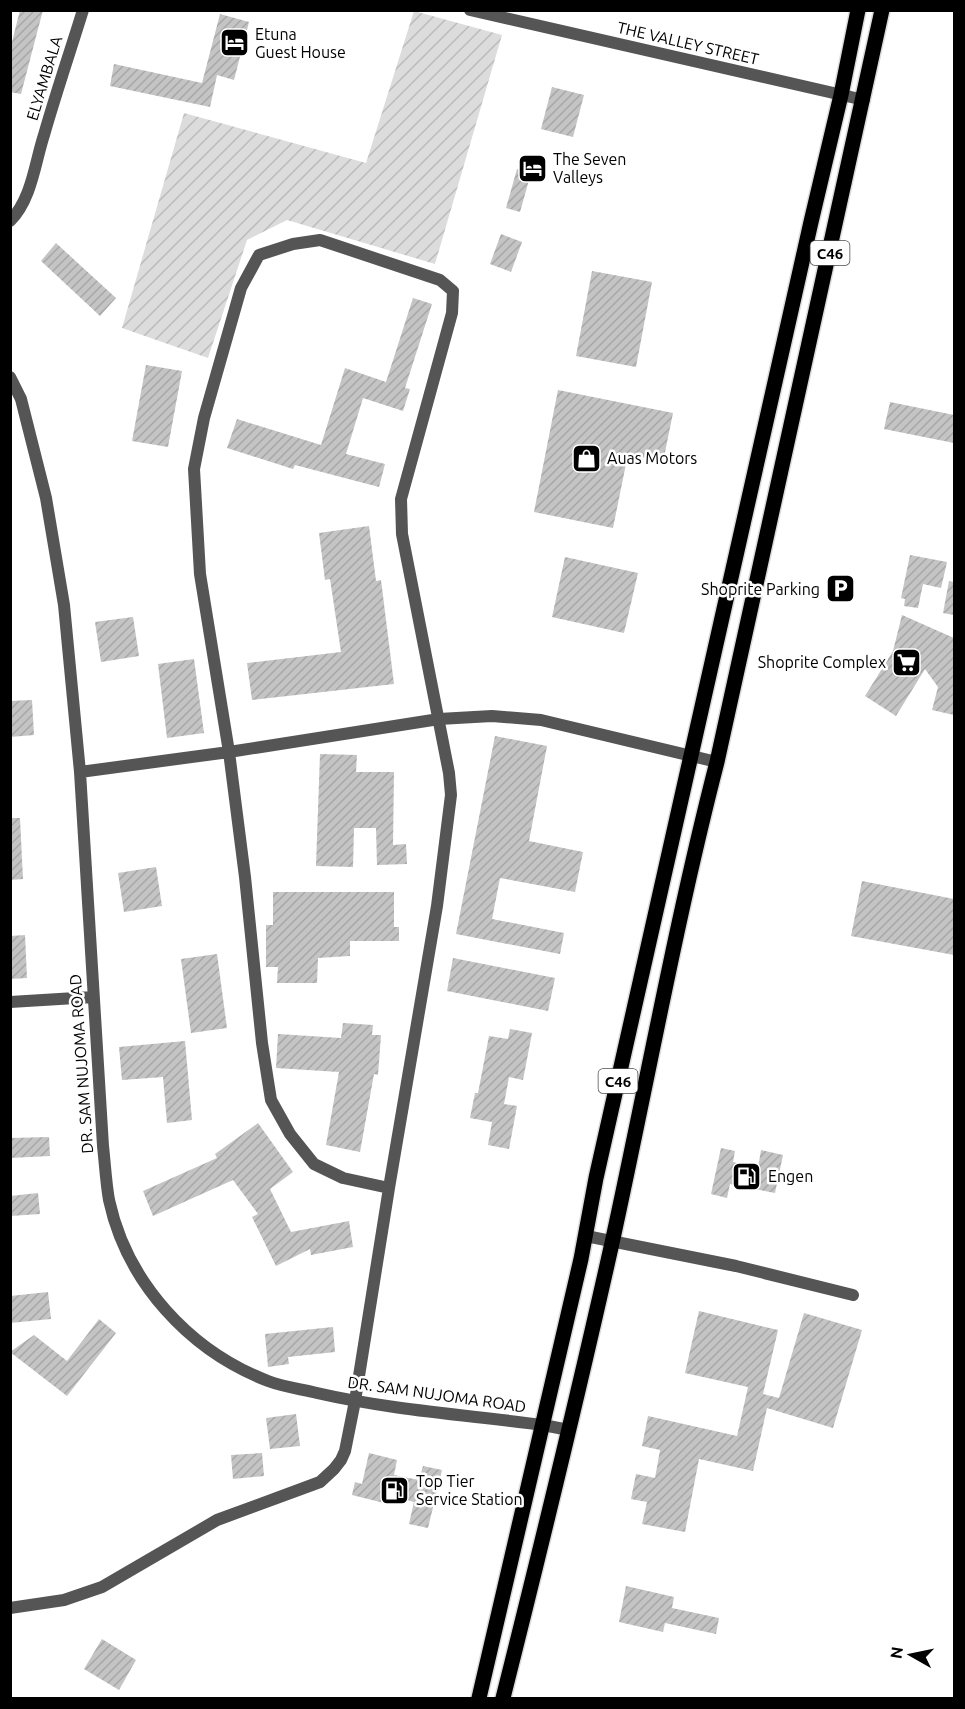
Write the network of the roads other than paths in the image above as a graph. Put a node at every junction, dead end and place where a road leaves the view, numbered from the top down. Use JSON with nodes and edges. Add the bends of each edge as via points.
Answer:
{"nodes":[{"id":1,"x":83,"y":10,"type":"edge"},
{"id":2,"x":470,"y":10,"type":"edge"},
{"id":3,"x":858,"y":10,"type":"edge"},
{"id":4,"x":882,"y":10,"type":"edge"},
{"id":5,"x":841,"y":95,"type":"junction"},
{"id":6,"x":864,"y":100,"type":"junction"},
{"id":7,"x":10,"y":221,"type":"edge"},
{"id":8,"x":10,"y":376,"type":"edge"},
{"id":9,"x":439,"y":719,"type":"junction"},
{"id":10,"x":229,"y":752,"type":"junction"},
{"id":11,"x":691,"y":756,"type":"junction"},
{"id":12,"x":717,"y":762,"type":"junction"},
{"id":13,"x":80,"y":772,"type":"junction"},
{"id":14,"x":93,"y":997,"type":"junction"},
{"id":15,"x":10,"y":1002,"type":"edge"},
{"id":16,"x":389,"y":1188,"type":"junction"},
{"id":17,"x":586,"y":1236,"type":"junction"},
{"id":18,"x":612,"y":1241,"type":"junction"},
{"id":19,"x":853,"y":1295,"type":"dead end"},
{"id":20,"x":355,"y":1401,"type":"junction"},
{"id":21,"x":543,"y":1425,"type":"junction"},
{"id":22,"x":569,"y":1430,"type":"junction"},
{"id":23,"x":10,"y":1608,"type":"edge"},
{"id":24,"x":479,"y":1698,"type":"edge"},
{"id":25,"x":503,"y":1698,"type":"edge"}],
"edges":[{"from":1,"to":7,"type":"street","name":"ELYAMBALA","via":[[33,177]]},
{"from":2,"to":5,"type":"street","name":"THE VALLEY STREET"},
{"from":3,"to":5,"type":"main road","number":"C46"},
{"from":4,"to":6,"type":"main road","number":"C46"},
{"from":5,"to":6,"type":"street","name":"THE VALLEY STREET"},
{"from":5,"to":11,"type":"main road","number":"C46"},
{"from":6,"to":12,"type":"main road","number":"C46"},
{"from":8,"to":13,"type":"street","name":"DR. SAM NUJOMA ROAD","via":[[21,399],[46,498],[64,605]]},
{"from":9,"to":10,"type":"street"},
{"from":9,"to":10,"type":"street","via":[[402,534],[401,499],[452,313],[453,291],[440,280],[320,240],[293,244],[259,255],[241,288],[204,418],[194,469],[200,574]]},
{"from":9,"to":11,"type":"street","via":[[492,716],[542,720]]},
{"from":9,"to":16,"type":"street","via":[[451,795]]},
{"from":10,"to":13,"type":"street"},
{"from":10,"to":16,"type":"street","via":[[271,1100],[290,1134],[314,1164],[343,1178]]},
{"from":11,"to":12,"type":"street"},
{"from":11,"to":17,"type":"main road","number":"C46"},
{"from":12,"to":18,"type":"main road","number":"C46","via":[[688,875]]},
{"from":13,"to":14,"type":"street","name":"DR. SAM NUJOMA ROAD"},
{"from":14,"to":15,"type":"street"},
{"from":14,"to":20,"type":"street","name":"DR. SAM NUJOMA ROAD","via":[[110,1201],[139,1275],[168,1316],[215,1355],[269,1382]]},
{"from":16,"to":20,"type":"street"},
{"from":17,"to":18,"type":"street"},
{"from":17,"to":21,"type":"main road","number":"C46"},
{"from":18,"to":19,"type":"street"},
{"from":18,"to":22,"type":"main road","number":"C46"},
{"from":20,"to":21,"type":"street","name":"DR. SAM NUJOMA ROAD"},
{"from":20,"to":23,"type":"street","via":[[341,1460],[320,1482],[217,1520],[102,1587],[64,1600]]},
{"from":21,"to":22,"type":"street","name":"DR. SAM NUJOMA ROAD"},
{"from":21,"to":24,"type":"main road","number":"C46"},
{"from":22,"to":25,"type":"main road","number":"C46"}]}
